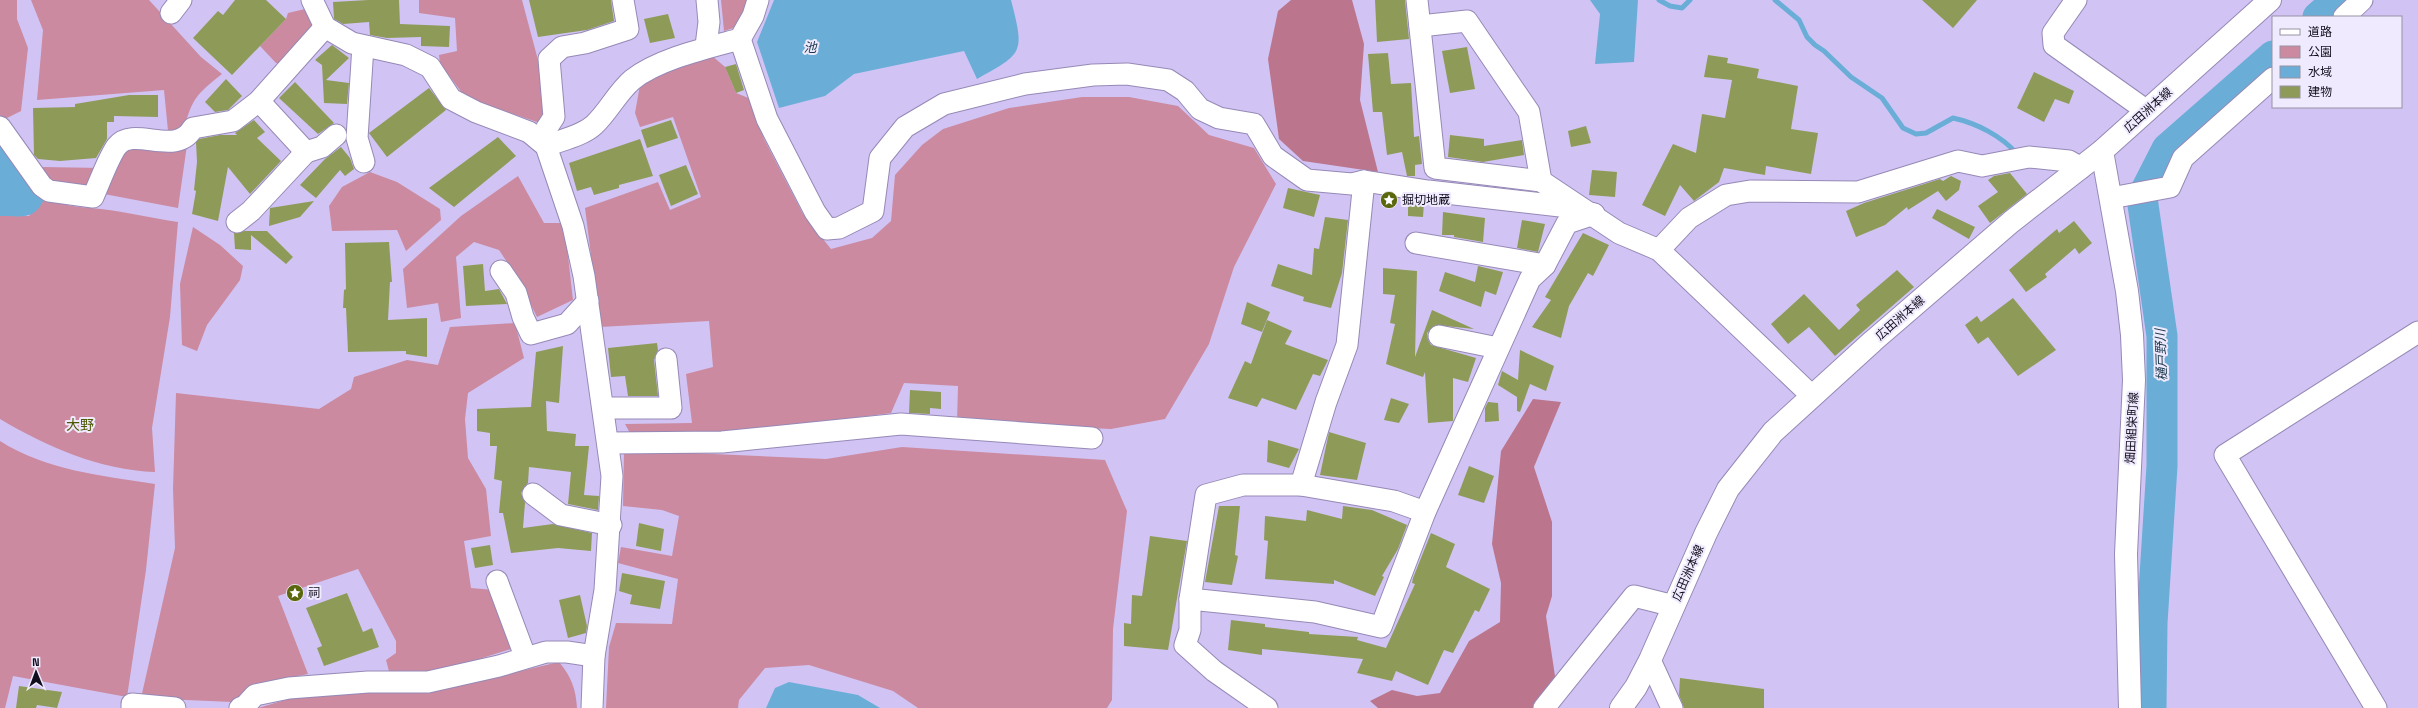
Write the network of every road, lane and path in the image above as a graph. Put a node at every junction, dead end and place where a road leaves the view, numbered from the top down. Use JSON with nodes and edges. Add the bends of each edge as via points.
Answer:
{"nodes":[{"id":1,"x":312,"y":0,"type":"edge"},
{"id":2,"x":623,"y":0,"type":"edge"},
{"id":3,"x":707,"y":0,"type":"edge"},
{"id":4,"x":758,"y":0,"type":"edge"},
{"id":5,"x":1417,"y":0,"type":"edge"},
{"id":6,"x":2076,"y":0,"type":"edge"},
{"id":7,"x":2270,"y":0,"type":"edge"},
{"id":8,"x":2362,"y":0,"type":"edge"},
{"id":9,"x":2345,"y":16,"type":"edge"},
{"id":10,"x":1420,"y":26,"type":"junction"},
{"id":11,"x":325,"y":27,"type":"junction"},
{"id":12,"x":740,"y":39,"type":"junction"},
{"id":13,"x":363,"y":46,"type":"junction"},
{"id":14,"x":706,"y":46,"type":"junction"},
{"id":15,"x":2272,"y":79,"type":"edge"},
{"id":16,"x":259,"y":101,"type":"junction"},
{"id":17,"x":2147,"y":111,"type":"junction"},
{"id":18,"x":0,"y":127,"type":"edge"},
{"id":19,"x":336,"y":135,"type":"dead end"},
{"id":20,"x":542,"y":143,"type":"junction"},
{"id":21,"x":2102,"y":151,"type":"junction"},
{"id":22,"x":306,"y":152,"type":"junction"},
{"id":23,"x":364,"y":162,"type":"dead end"},
{"id":24,"x":2081,"y":168,"type":"junction"},
{"id":25,"x":1364,"y":181,"type":"junction"},
{"id":26,"x":1541,"y":181,"type":"junction"},
{"id":27,"x":2115,"y":197,"type":"junction"},
{"id":28,"x":1594,"y":214,"type":"junction"},
{"id":29,"x":237,"y":222,"type":"dead end"},
{"id":30,"x":1416,"y":243,"type":"dead end"},
{"id":31,"x":1659,"y":250,"type":"junction"},
{"id":32,"x":1545,"y":265,"type":"junction"},
{"id":33,"x":502,"y":271,"type":"dead end"},
{"id":34,"x":588,"y":301,"type":"junction"},
{"id":35,"x":2418,"y":332,"type":"edge"},
{"id":36,"x":1439,"y":336,"type":"dead end"},
{"id":37,"x":1498,"y":348,"type":"junction"},
{"id":38,"x":666,"y":359,"type":"dead end"},
{"id":39,"x":1812,"y":396,"type":"junction"},
{"id":40,"x":604,"y":408,"type":"junction"},
{"id":41,"x":1092,"y":438,"type":"dead end"},
{"id":42,"x":610,"y":443,"type":"junction"},
{"id":43,"x":1301,"y":486,"type":"junction"},
{"id":44,"x":533,"y":494,"type":"dead end"},
{"id":45,"x":1425,"y":512,"type":"junction"},
{"id":46,"x":611,"y":525,"type":"junction"},
{"id":47,"x":497,"y":581,"type":"dead end"},
{"id":48,"x":1190,"y":599,"type":"junction"},
{"id":49,"x":1674,"y":606,"type":"junction"},
{"id":50,"x":525,"y":656,"type":"junction"},
{"id":51,"x":594,"y":656,"type":"junction"},
{"id":52,"x":1650,"y":660,"type":"junction"},
{"id":53,"x":132,"y":708,"type":"edge"},
{"id":54,"x":175,"y":708,"type":"edge"},
{"id":55,"x":240,"y":708,"type":"edge"},
{"id":56,"x":592,"y":708,"type":"edge"},
{"id":57,"x":1267,"y":708,"type":"edge"},
{"id":58,"x":1544,"y":708,"type":"edge"},
{"id":59,"x":1621,"y":708,"type":"edge"},
{"id":60,"x":1672,"y":708,"type":"edge"},
{"id":61,"x":2130,"y":708,"type":"edge"},
{"id":62,"x":2376,"y":708,"type":"edge"}],
"edges":[{"from":1,"to":11,"type":"street"},
{"from":2,"to":20,"type":"street","via":[[628,29],[585,43],[562,47],[549,59],[554,117]]},
{"from":3,"to":14,"type":"street","via":[[709,22]]},
{"from":4,"to":12,"type":"street","via":[[753,16]]},
{"from":5,"to":10,"type":"street"},
{"from":6,"to":17,"type":"street","via":[[2053,33],[2054,45]]},
{"from":7,"to":17,"type":"main road","name":"広田洲本線"},
{"from":8,"to":9,"type":"street"},
{"from":10,"to":26,"type":"street","via":[[1467,20],[1529,112]]},
{"from":10,"to":26,"type":"street","via":[[1435,168]]},
{"from":11,"to":13,"type":"street","via":[[352,43]]},
{"from":11,"to":16,"type":"street"},
{"from":12,"to":14,"type":"street"},
{"from":12,"to":25,"type":"street","via":[[767,119],[815,212],[827,229],[839,228],[873,211],[880,158],[905,127],[944,104],[1025,84],[1093,75],[1127,74],[1168,80],[1185,91],[1200,109],[1219,118],[1254,124],[1273,156],[1307,180],[1352,184]]},
{"from":13,"to":20,"type":"street","via":[[406,55],[430,67],[451,99],[476,112],[529,132]]},
{"from":13,"to":23,"type":"street","via":[[357,138]]},
{"from":14,"to":20,"type":"street","via":[[655,67],[632,80],[594,125],[582,132]]},
{"from":15,"to":27,"type":"street","via":[[2209,132],[2183,158],[2170,187]]},
{"from":16,"to":18,"type":"street","via":[[233,122],[193,128],[190,135],[169,142],[130,138],[117,146],[93,197],[49,191],[42,186]]},
{"from":16,"to":22,"type":"street"},
{"from":17,"to":21,"type":"main road","name":"広田洲本線"},
{"from":19,"to":22,"type":"street","via":[[322,147]]},
{"from":20,"to":34,"type":"street","via":[[573,226]]},
{"from":21,"to":24,"type":"main road","name":"広田洲本線"},
{"from":21,"to":27,"type":"main road","name":"畑田組栄町線"},
{"from":22,"to":29,"type":"street","via":[[251,211]]},
{"from":24,"to":31,"type":"street","via":[[2069,161],[2029,157],[1982,166],[1958,161],[1858,192],[1750,191],[1726,195],[1689,218]]},
{"from":24,"to":39,"type":"main road","name":"広田洲本線","via":[[2011,222]]},
{"from":25,"to":28,"type":"street","via":[[1569,207]]},
{"from":25,"to":43,"type":"street","via":[[1347,345],[1326,402]]},
{"from":26,"to":28,"type":"street"},
{"from":27,"to":61,"type":"main road","name":"畑田組栄町線","via":[[2127,291],[2134,380],[2126,554]]},
{"from":28,"to":31,"type":"street","via":[[1619,233]]},
{"from":28,"to":32,"type":"street","via":[[1567,223]]},
{"from":30,"to":32,"type":"street"},
{"from":31,"to":39,"type":"street"},
{"from":32,"to":37,"type":"street","via":[[1530,279]]},
{"from":33,"to":34,"type":"street","via":[[516,293],[531,334],[567,324]]},
{"from":34,"to":40,"type":"street"},
{"from":35,"to":62,"type":"street","via":[[2225,455]]},
{"from":36,"to":37,"type":"street"},
{"from":37,"to":45,"type":"street"},
{"from":38,"to":40,"type":"street","via":[[671,408]]},
{"from":39,"to":49,"type":"main road","name":"広田洲本線","via":[[1773,432],[1728,489]]},
{"from":40,"to":42,"type":"street"},
{"from":41,"to":42,"type":"street","via":[[901,424],[722,442]]},
{"from":42,"to":46,"type":"street"},
{"from":43,"to":45,"type":"street","via":[[1394,501]]},
{"from":43,"to":48,"type":"street","via":[[1243,485],[1206,495]]},
{"from":44,"to":46,"type":"street","via":[[561,514]]},
{"from":45,"to":48,"type":"street","via":[[1381,626],[1315,612]]},
{"from":46,"to":51,"type":"street","via":[[605,590]]},
{"from":47,"to":50,"type":"street"},
{"from":48,"to":57,"type":"street","via":[[1190,630],[1185,645],[1214,671]]},
{"from":49,"to":52,"type":"main road","name":"広田洲本線"},
{"from":49,"to":58,"type":"street","via":[[1634,596]]},
{"from":50,"to":51,"type":"street","via":[[567,652]]},
{"from":50,"to":55,"type":"street","via":[[499,666],[428,682],[368,682],[269,690],[255,695]]},
{"from":51,"to":56,"type":"street"},
{"from":52,"to":59,"type":"main road","name":"広田洲本線"},
{"from":52,"to":60,"type":"street"},
{"from":53,"to":54,"type":"street","via":[[132,704]]}]}
